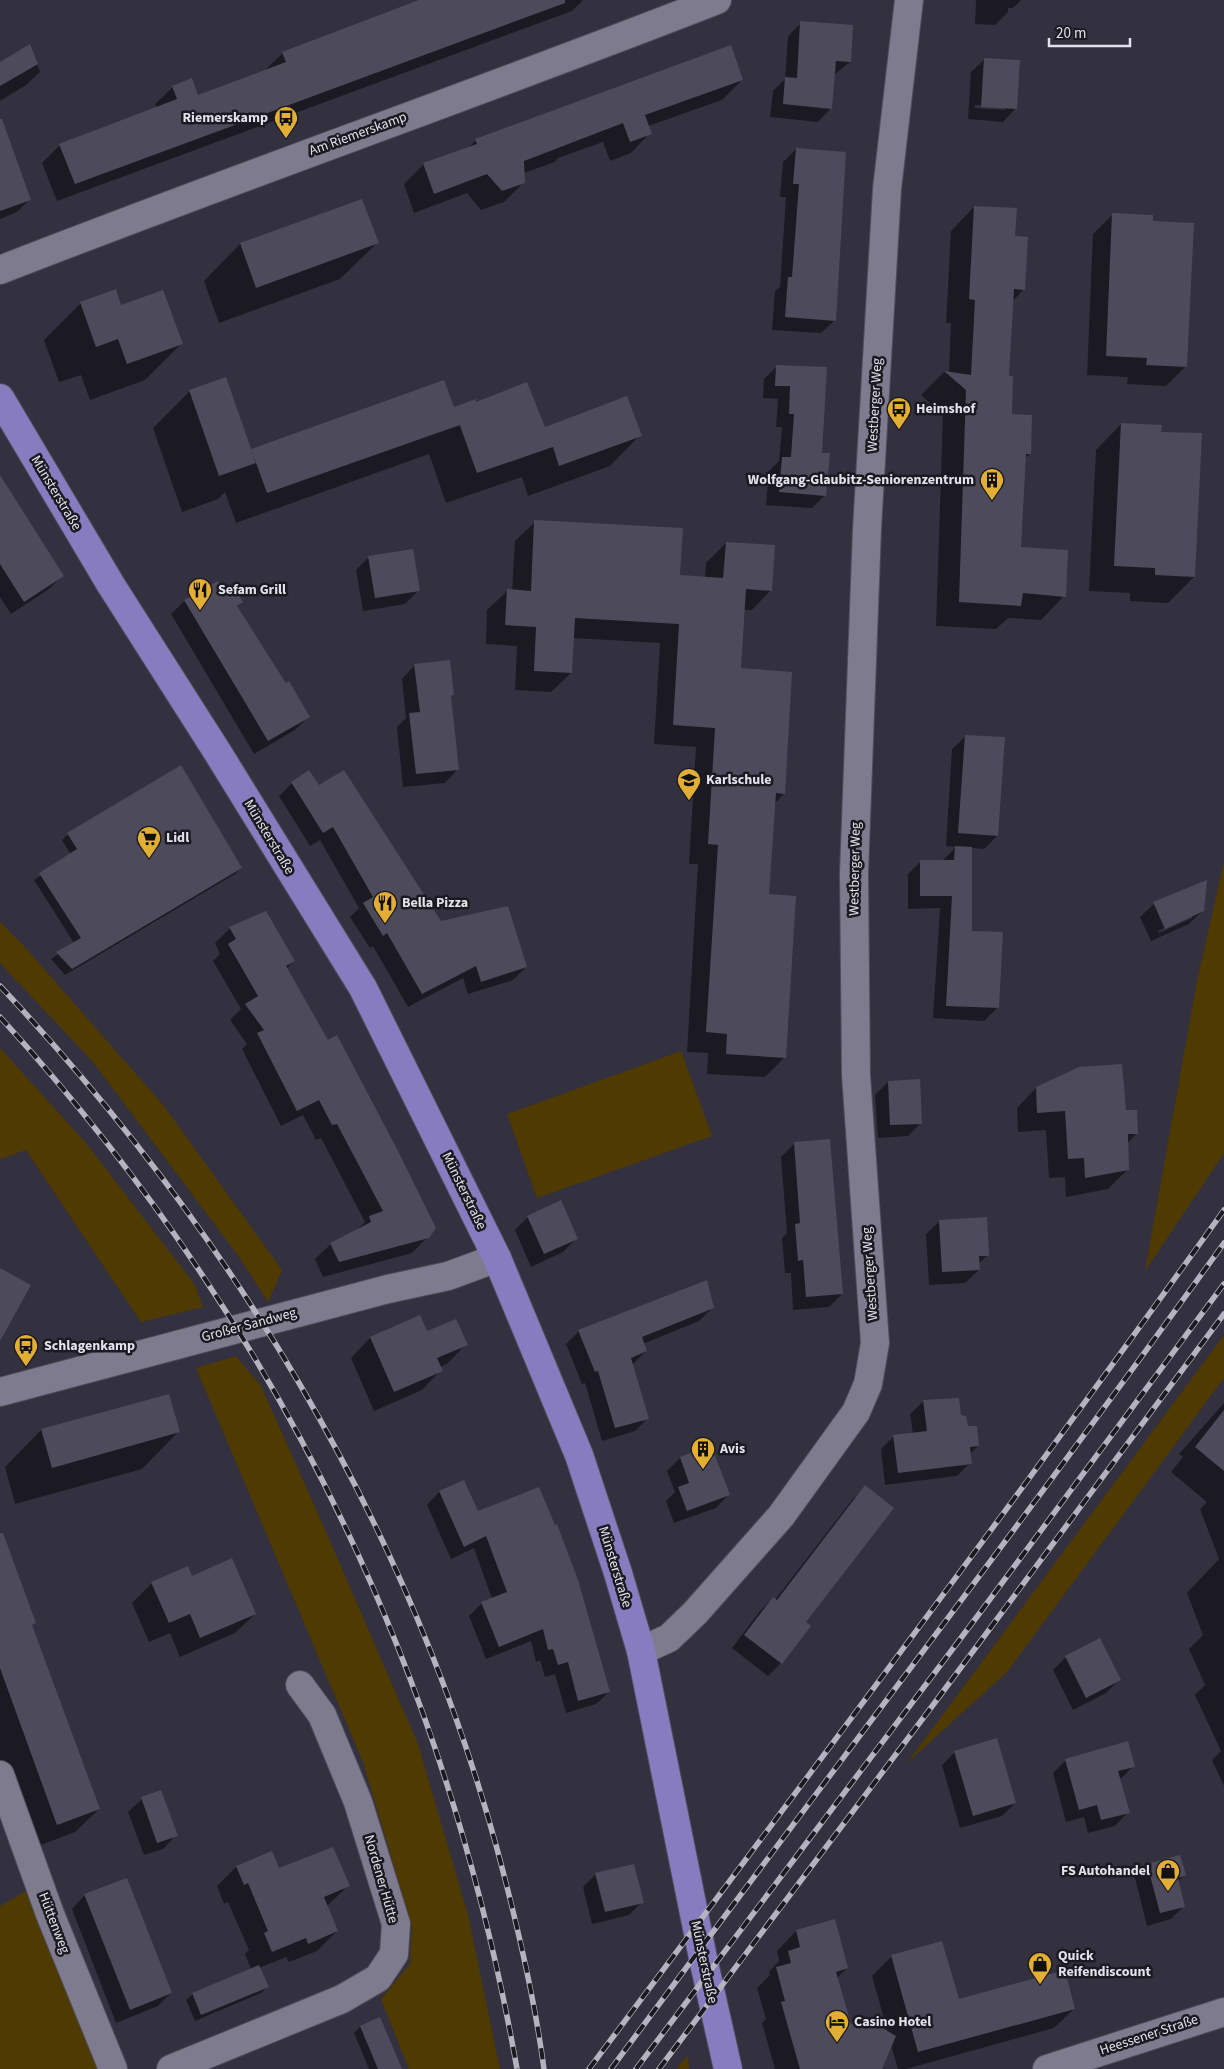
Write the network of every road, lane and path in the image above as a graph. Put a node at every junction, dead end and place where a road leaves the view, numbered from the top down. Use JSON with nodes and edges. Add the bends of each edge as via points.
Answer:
{"nodes":[{"id":1,"x":717,"y":0,"type":"edge"},
{"id":2,"x":909,"y":0,"type":"edge"},
{"id":3,"x":0,"y":270,"type":"edge"},
{"id":4,"x":0,"y":398,"type":"edge"},
{"id":5,"x":497,"y":1258,"type":"junction"},
{"id":6,"x":0,"y":1392,"type":"edge"},
{"id":7,"x":641,"y":1651,"type":"junction"},
{"id":8,"x":300,"y":1685,"type":"dead end"},
{"id":9,"x":0,"y":1775,"type":"edge"},
{"id":10,"x":1224,"y":2012,"type":"edge"},
{"id":11,"x":113,"y":2069,"type":"edge"},
{"id":12,"x":171,"y":2069,"type":"edge"},
{"id":13,"x":728,"y":2069,"type":"edge"},
{"id":14,"x":1047,"y":2069,"type":"edge"}],
"edges":[{"from":1,"to":3,"type":"street","name":"Am Riemerskamp","via":[[177,200]]},
{"from":2,"to":7,"type":"street","name":"Westberger Weg","via":[[886,198],[867,528],[854,873],[856,1075],[875,1343],[868,1384],[856,1412],[781,1516],[695,1613],[669,1638]]},
{"from":4,"to":5,"type":"main road","name":"Münsterstraße","via":[[110,585],[363,988]]},
{"from":5,"to":6,"type":"street","name":"Großer Sandweg","via":[[448,1276]]},
{"from":5,"to":7,"type":"main road","name":"Münsterstraße","via":[[579,1455]]},
{"from":7,"to":13,"type":"main road","name":"Münsterstraße"},
{"from":8,"to":12,"type":"street","name":"Nordener Hütte","via":[[322,1715],[358,1802],[396,1924],[394,1954],[378,1978],[342,1999]]},
{"from":9,"to":11,"type":"street","name":"Hüttenweg","via":[[50,1914]]},
{"from":10,"to":14,"type":"street","name":"Heessener Straße"}]}
